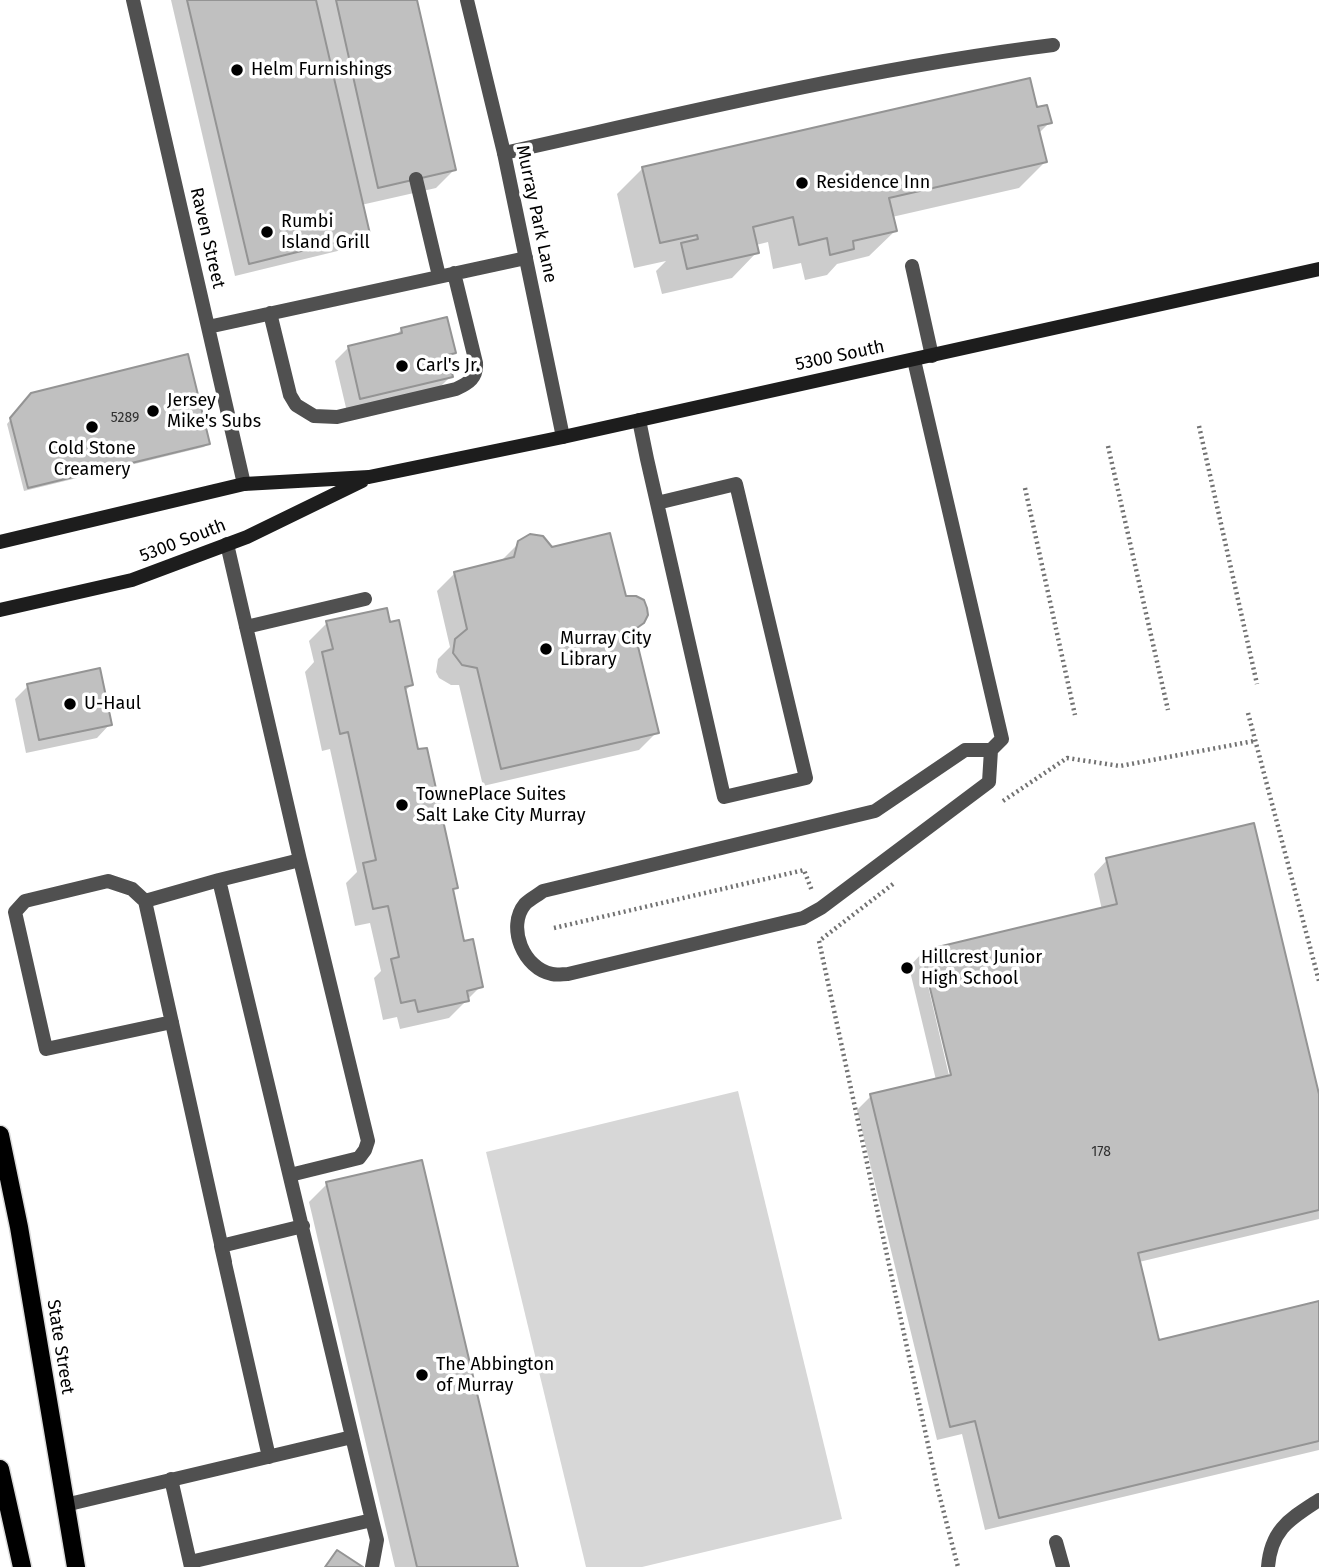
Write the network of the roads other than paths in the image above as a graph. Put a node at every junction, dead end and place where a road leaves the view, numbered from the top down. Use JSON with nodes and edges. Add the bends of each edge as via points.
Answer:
{"nodes":[{"id":1,"x":134,"y":0,"type":"edge"},
{"id":2,"x":467,"y":0,"type":"edge"},
{"id":3,"x":1053,"y":45,"type":"dead end"},
{"id":4,"x":504,"y":153,"type":"junction"},
{"id":5,"x":416,"y":180,"type":"dead end"},
{"id":6,"x":526,"y":258,"type":"junction"},
{"id":7,"x":912,"y":266,"type":"dead end"},
{"id":8,"x":1319,"y":269,"type":"edge"},
{"id":9,"x":454,"y":273,"type":"junction"},
{"id":10,"x":439,"y":276,"type":"junction"},
{"id":11,"x":270,"y":313,"type":"junction"},
{"id":12,"x":208,"y":327,"type":"junction"},
{"id":13,"x":932,"y":356,"type":"junction"},
{"id":14,"x":914,"y":360,"type":"junction"},
{"id":15,"x":639,"y":420,"type":"junction"},
{"id":16,"x":563,"y":437,"type":"junction"},
{"id":17,"x":369,"y":477,"type":"junction"},
{"id":18,"x":244,"y":484,"type":"junction"},
{"id":19,"x":657,"y":503,"type":"junction"},
{"id":20,"x":0,"y":542,"type":"edge"},
{"id":21,"x":227,"y":544,"type":"junction"},
{"id":22,"x":365,"y":599,"type":"dead end"},
{"id":23,"x":0,"y":610,"type":"edge"},
{"id":24,"x":246,"y":627,"type":"junction"},
{"id":25,"x":991,"y":750,"type":"junction"},
{"id":26,"x":300,"y":860,"type":"junction"},
{"id":27,"x":219,"y":880,"type":"junction"},
{"id":28,"x":145,"y":901,"type":"junction"},
{"id":29,"x":172,"y":1022,"type":"junction"},
{"id":30,"x":0,"y":1135,"type":"edge"},
{"id":31,"x":290,"y":1175,"type":"junction"},
{"id":32,"x":303,"y":1226,"type":"junction"},
{"id":33,"x":221,"y":1246,"type":"junction"},
{"id":34,"x":352,"y":1437,"type":"junction"},
{"id":35,"x":269,"y":1457,"type":"junction"},
{"id":36,"x":0,"y":1469,"type":"edge"},
{"id":37,"x":171,"y":1479,"type":"junction"},
{"id":38,"x":1319,"y":1500,"type":"edge"},
{"id":39,"x":65,"y":1505,"type":"junction"},
{"id":40,"x":372,"y":1520,"type":"junction"},
{"id":41,"x":1056,"y":1542,"type":"dead end"},
{"id":42,"x":190,"y":1564,"type":"edge"},
{"id":43,"x":22,"y":1567,"type":"edge"},
{"id":44,"x":76,"y":1567,"type":"edge"},
{"id":45,"x":372,"y":1567,"type":"edge"},
{"id":46,"x":1063,"y":1567,"type":"edge"},
{"id":47,"x":1268,"y":1567,"type":"edge"}],
"edges":[{"from":1,"to":12,"type":"street","name":"Raven Street"},
{"from":2,"to":4,"type":"street","name":"Murray Park Lane"},
{"from":3,"to":4,"type":"street","via":[[800,89]]},
{"from":4,"to":6,"type":"street","name":"Murray Park Lane"},
{"from":5,"to":10,"type":"street"},
{"from":6,"to":9,"type":"street"},
{"from":6,"to":16,"type":"street","name":"Murray Park Lane"},
{"from":7,"to":13,"type":"street"},
{"from":8,"to":13,"type":"main road","name":"5300 South"},
{"from":9,"to":10,"type":"street"},
{"from":9,"to":11,"type":"street","via":[[476,363],[473,379],[456,389],[337,416],[314,416],[296,405],[286,386]]},
{"from":10,"to":11,"type":"street"},
{"from":11,"to":12,"type":"street"},
{"from":12,"to":18,"type":"street","name":"Raven Street"},
{"from":13,"to":14,"type":"main road","name":"5300 South"},
{"from":14,"to":15,"type":"main road","name":"5300 South"},
{"from":14,"to":25,"type":"street","via":[[1003,739]]},
{"from":15,"to":16,"type":"main road","name":"5300 South"},
{"from":15,"to":19,"type":"street"},
{"from":16,"to":17,"type":"main road","name":"5300 South"},
{"from":17,"to":18,"type":"main road","name":"5300 South"},
{"from":17,"to":21,"type":"main road","name":"5300 South"},
{"from":18,"to":20,"type":"main road","name":"5300 South"},
{"from":19,"to":19,"type":"street","via":[[724,797],[806,778],[736,484]]},
{"from":21,"to":23,"type":"main road","name":"5300 South","via":[[132,580]]},
{"from":21,"to":24,"type":"street"},
{"from":22,"to":24,"type":"street"},
{"from":24,"to":26,"type":"street"},
{"from":25,"to":25,"type":"street","via":[[965,750],[876,811],[543,891],[525,905],[517,920],[524,952],[534,966],[551,975],[568,974],[803,918],[989,782]]},
{"from":26,"to":27,"type":"street"},
{"from":26,"to":31,"type":"street","via":[[368,1141],[359,1158]]},
{"from":27,"to":28,"type":"street"},
{"from":27,"to":31,"type":"street"},
{"from":28,"to":29,"type":"street"},
{"from":28,"to":29,"type":"street","via":[[132,889],[108,881],[25,901],[15,912],[46,1049]]},
{"from":29,"to":33,"type":"street"},
{"from":30,"to":39,"type":"main road","name":"State Street"},
{"from":31,"to":32,"type":"street"},
{"from":32,"to":33,"type":"street"},
{"from":32,"to":34,"type":"street"},
{"from":33,"to":35,"type":"street"},
{"from":34,"to":35,"type":"street"},
{"from":34,"to":40,"type":"street"},
{"from":35,"to":37,"type":"street"},
{"from":36,"to":43,"type":"main road"},
{"from":37,"to":39,"type":"street"},
{"from":37,"to":42,"type":"street"},
{"from":38,"to":47,"type":"street","via":[[1280,1528],[1269,1550]]},
{"from":39,"to":44,"type":"main road","name":"State Street"},
{"from":40,"to":42,"type":"street"},
{"from":40,"to":45,"type":"street","via":[[377,1540]]},
{"from":41,"to":46,"type":"street"}]}
